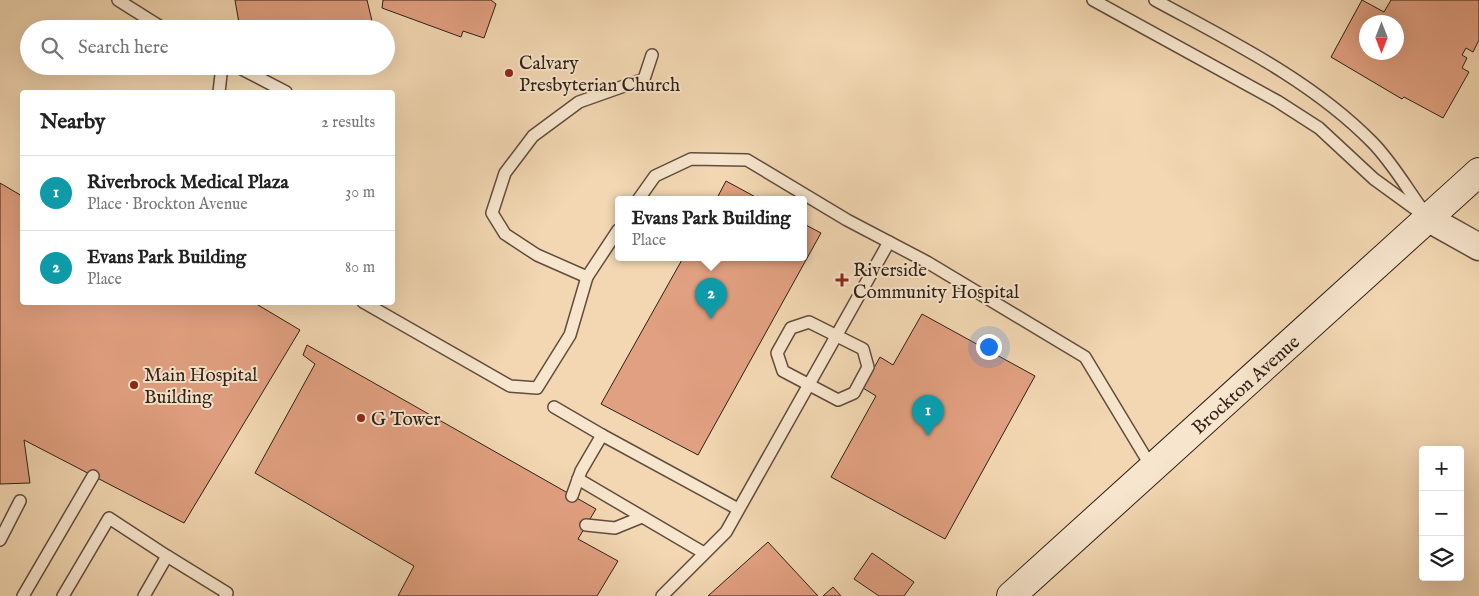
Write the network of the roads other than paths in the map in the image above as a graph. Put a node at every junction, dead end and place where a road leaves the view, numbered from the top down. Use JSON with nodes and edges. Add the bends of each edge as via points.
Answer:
{"nodes":[{"id":1,"x":118,"y":0,"type":"edge"},
{"id":2,"x":1092,"y":0,"type":"edge"},
{"id":3,"x":1155,"y":0,"type":"edge"},
{"id":4,"x":150,"y":20,"type":"edge"},
{"id":5,"x":652,"y":55,"type":"dead end"},
{"id":6,"x":221,"y":75,"type":"edge"},
{"id":7,"x":253,"y":75,"type":"edge"},
{"id":8,"x":219,"y":90,"type":"edge"},
{"id":9,"x":282,"y":90,"type":"edge"},
{"id":10,"x":1479,"y":172,"type":"edge"},
{"id":11,"x":641,"y":196,"type":"edge"},
{"id":12,"x":807,"y":196,"type":"edge"},
{"id":13,"x":807,"y":196,"type":"edge"},
{"id":14,"x":1429,"y":219,"type":"junction"},
{"id":15,"x":615,"y":235,"type":"edge"},
{"id":16,"x":889,"y":242,"type":"junction"},
{"id":17,"x":1479,"y":247,"type":"edge"},
{"id":18,"x":587,"y":277,"type":"junction"},
{"id":19,"x":368,"y":305,"type":"edge"},
{"id":20,"x":836,"y":335,"type":"junction"},
{"id":21,"x":808,"y":386,"type":"junction"},
{"id":22,"x":554,"y":407,"type":"dead end"},
{"id":23,"x":602,"y":435,"type":"junction"},
{"id":24,"x":1152,"y":468,"type":"junction"},
{"id":25,"x":93,"y":476,"type":"dead end"},
{"id":26,"x":578,"y":479,"type":"junction"},
{"id":27,"x":572,"y":496,"type":"dead end"},
{"id":28,"x":20,"y":501,"type":"dead end"},
{"id":29,"x":738,"y":509,"type":"junction"},
{"id":30,"x":642,"y":516,"type":"junction"},
{"id":31,"x":586,"y":525,"type":"dead end"},
{"id":32,"x":0,"y":540,"type":"edge"},
{"id":33,"x":704,"y":553,"type":"junction"},
{"id":34,"x":167,"y":556,"type":"junction"},
{"id":35,"x":23,"y":596,"type":"edge"},
{"id":36,"x":64,"y":596,"type":"edge"},
{"id":37,"x":144,"y":596,"type":"edge"},
{"id":38,"x":225,"y":596,"type":"edge"},
{"id":39,"x":662,"y":596,"type":"edge"},
{"id":40,"x":1010,"y":596,"type":"edge"}],
"edges":[{"from":1,"to":4,"type":"lane"},
{"from":2,"to":14,"type":"lane","via":[[1277,101],[1319,128],[1374,179]]},
{"from":3,"to":14,"type":"lane","via":[[1252,54],[1318,96],[1373,142]]},
{"from":5,"to":18,"type":"lane","via":[[644,79],[579,102],[533,136],[505,173],[492,213],[505,234],[537,255]]},
{"from":6,"to":8,"type":"lane"},
{"from":7,"to":9,"type":"lane"},
{"from":10,"to":14,"type":"main road","name":"Brockton Avenue"},
{"from":11,"to":13,"type":"lane","via":[[655,176],[690,159],[746,160]]},
{"from":12,"to":16,"type":"lane"},
{"from":14,"to":17,"type":"street"},
{"from":14,"to":24,"type":"main road","name":"Brockton Avenue"},
{"from":15,"to":18,"type":"lane"},
{"from":16,"to":20,"type":"lane"},
{"from":16,"to":24,"type":"lane","via":[[1085,357]]},
{"from":18,"to":19,"type":"lane","via":[[570,335],[537,388],[510,386]]},
{"from":20,"to":21,"type":"lane"},
{"from":20,"to":21,"type":"lane","via":[[810,322],[791,328],[778,353],[783,371]]},
{"from":20,"to":21,"type":"lane","via":[[862,349],[868,367],[854,393],[838,400]]},
{"from":21,"to":29,"type":"lane"},
{"from":22,"to":23,"type":"lane"},
{"from":23,"to":26,"type":"lane"},
{"from":23,"to":29,"type":"lane"},
{"from":24,"to":40,"type":"main road","name":"Brockton Avenue"},
{"from":25,"to":35,"type":"lane"},
{"from":26,"to":27,"type":"lane"},
{"from":26,"to":30,"type":"lane"},
{"from":28,"to":32,"type":"lane"},
{"from":29,"to":33,"type":"lane","via":[[726,532]]},
{"from":30,"to":31,"type":"lane","via":[[615,528]]},
{"from":30,"to":33,"type":"lane"},
{"from":33,"to":39,"type":"lane"},
{"from":34,"to":36,"type":"lane","via":[[109,518]]},
{"from":34,"to":37,"type":"lane"},
{"from":34,"to":38,"type":"lane","via":[[227,593]]}]}
